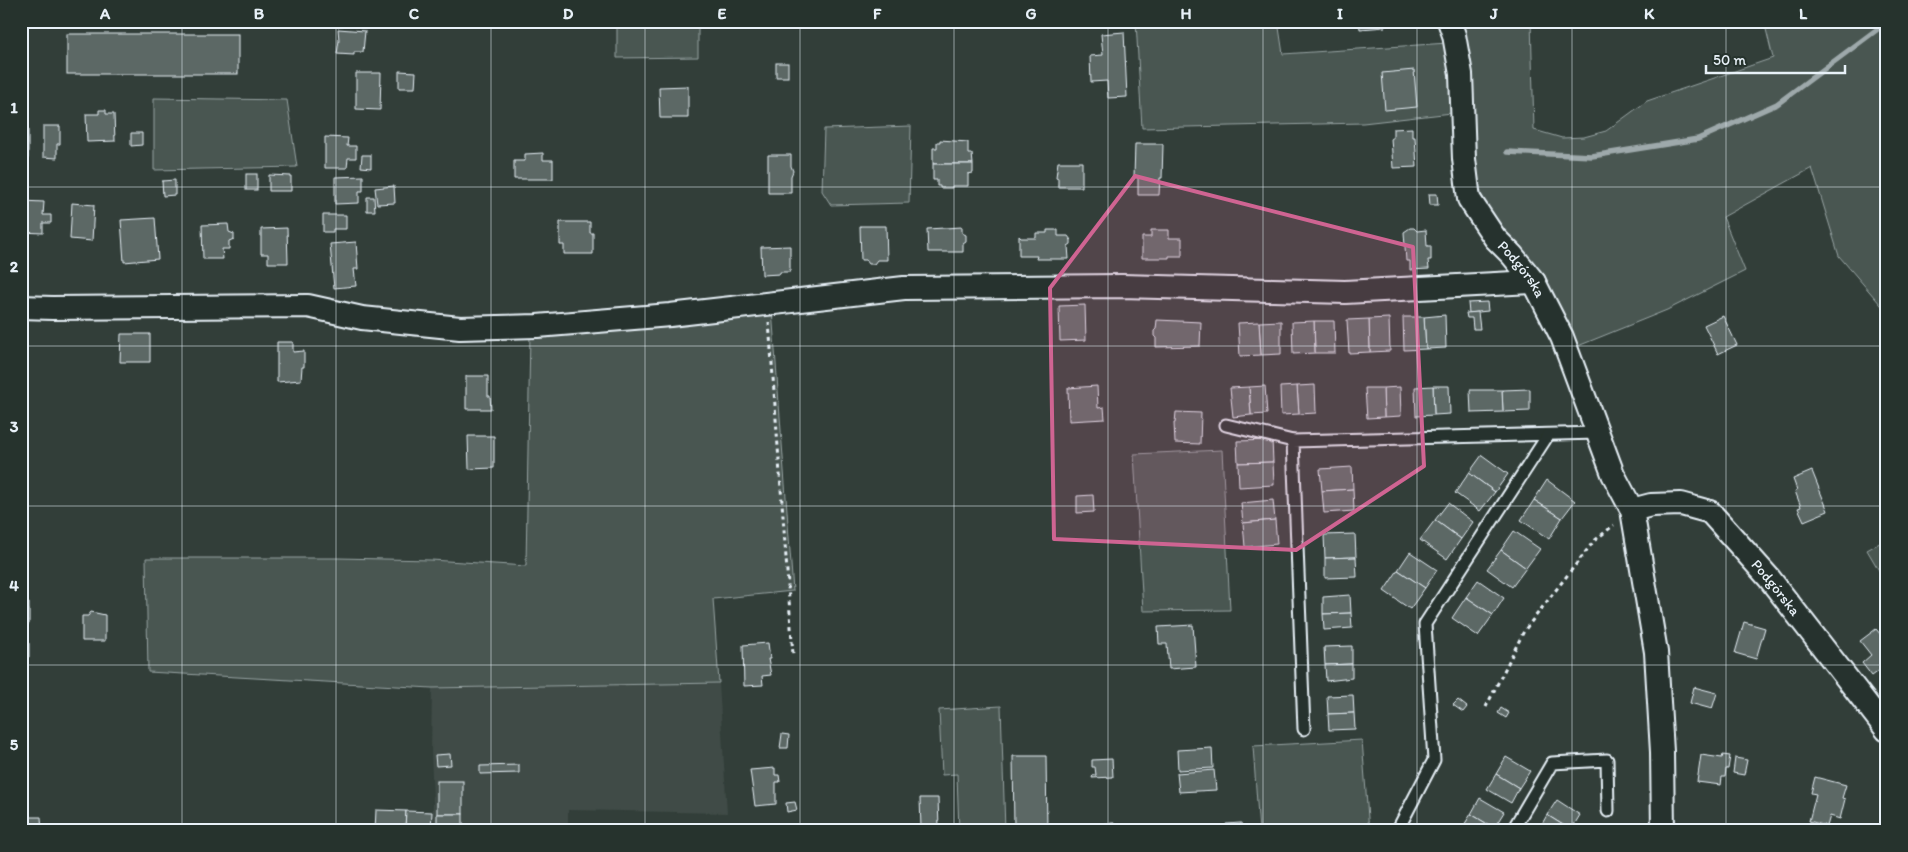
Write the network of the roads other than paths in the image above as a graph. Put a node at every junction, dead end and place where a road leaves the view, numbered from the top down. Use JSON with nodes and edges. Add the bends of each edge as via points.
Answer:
{"nodes":[{"id":1,"x":1449,"y":21,"type":"edge"},
{"id":2,"x":1534,"y":282,"type":"junction"},
{"id":3,"x":21,"y":307,"type":"edge"},
{"id":4,"x":1226,"y":425,"type":"dead end"},
{"id":5,"x":1598,"y":433,"type":"junction"},
{"id":6,"x":1548,"y":435,"type":"junction"},
{"id":7,"x":1293,"y":441,"type":"junction"},
{"id":8,"x":1632,"y":510,"type":"junction"},
{"id":9,"x":1304,"y":729,"type":"dead end"},
{"id":10,"x":1887,"y":730,"type":"edge"},
{"id":11,"x":1608,"y":811,"type":"dead end"},
{"id":12,"x":1397,"y":831,"type":"edge"},
{"id":13,"x":1512,"y":831,"type":"edge"},
{"id":14,"x":1663,"y":831,"type":"edge"}],
"edges":[{"from":1,"to":2,"type":"street","name":"Podgórska","via":[[1461,74],[1469,200],[1495,238]]},
{"from":2,"to":3,"type":"street","via":[[1345,292],[1122,286],[904,288],[670,315],[537,326],[460,328],[362,318],[308,306]]},
{"from":2,"to":5,"type":"street","name":"Podgórska","via":[[1562,337]]},
{"from":4,"to":7,"type":"lane"},
{"from":5,"to":6,"type":"lane"},
{"from":5,"to":8,"type":"street","name":"Podgórska","via":[[1613,474]]},
{"from":6,"to":7,"type":"lane"},
{"from":6,"to":12,"type":"lane","via":[[1425,624],[1434,760]]},
{"from":7,"to":9,"type":"lane"},
{"from":8,"to":10,"type":"street","name":"Podgórska","via":[[1651,505],[1681,504],[1710,512],[1769,578]]},
{"from":8,"to":14,"type":"street","name":"Podgórska","via":[[1656,652]]},
{"from":11,"to":13,"type":"lane","via":[[1606,760],[1552,763]]}]}
